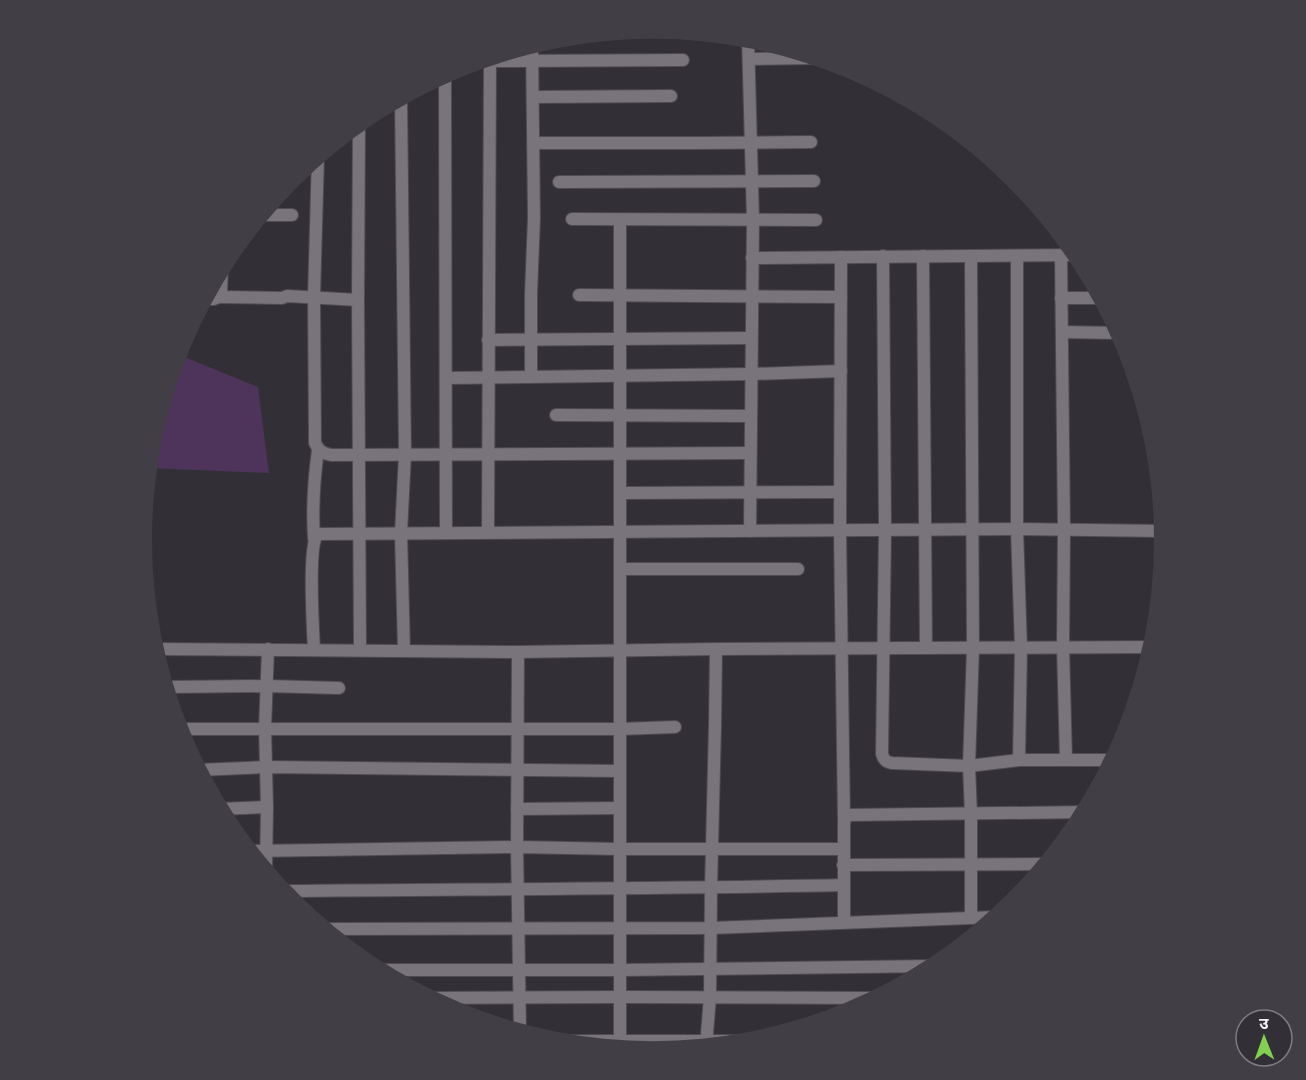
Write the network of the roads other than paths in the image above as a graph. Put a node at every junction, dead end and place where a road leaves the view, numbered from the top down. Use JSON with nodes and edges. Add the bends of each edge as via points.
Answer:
{"nodes":[{"id":1,"x":749,"y":49,"type":"edge"},
{"id":2,"x":532,"y":54,"type":"edge"},
{"id":3,"x":790,"y":58,"type":"edge"},
{"id":4,"x":749,"y":59,"type":"junction"},
{"id":5,"x":511,"y":60,"type":"edge"},
{"id":6,"x":683,"y":60,"type":"dead end"},
{"id":7,"x":532,"y":61,"type":"junction"},
{"id":8,"x":490,"y":67,"type":"edge"},
{"id":9,"x":445,"y":84,"type":"edge"},
{"id":10,"x":671,"y":96,"type":"dead end"},
{"id":11,"x":533,"y":97,"type":"junction"},
{"id":12,"x":401,"y":107,"type":"edge"},
{"id":13,"x":359,"y":135,"type":"edge"},
{"id":14,"x":751,"y":142,"type":"junction"},
{"id":15,"x":811,"y":142,"type":"dead end"},
{"id":16,"x":534,"y":143,"type":"junction"},
{"id":17,"x":318,"y":168,"type":"edge"},
{"id":18,"x":752,"y":181,"type":"junction"},
{"id":19,"x":814,"y":181,"type":"dead end"},
{"id":20,"x":559,"y":182,"type":"dead end"},
{"id":21,"x":272,"y":215,"type":"edge"},
{"id":22,"x":292,"y":215,"type":"dead end"},
{"id":23,"x":572,"y":219,"type":"dead end"},
{"id":24,"x":620,"y":220,"type":"junction"},
{"id":25,"x":753,"y":220,"type":"junction"},
{"id":26,"x":816,"y":220,"type":"dead end"},
{"id":27,"x":1061,"y":255,"type":"junction"},
{"id":28,"x":1065,"y":255,"type":"edge"},
{"id":29,"x":841,"y":256,"type":"junction"},
{"id":30,"x":883,"y":256,"type":"junction"},
{"id":31,"x":923,"y":256,"type":"junction"},
{"id":32,"x":971,"y":256,"type":"junction"},
{"id":33,"x":1017,"y":256,"type":"junction"},
{"id":34,"x":752,"y":258,"type":"junction"},
{"id":35,"x":221,"y":285,"type":"edge"},
{"id":36,"x":579,"y":296,"type":"dead end"},
{"id":37,"x":752,"y":296,"type":"junction"},
{"id":38,"x":219,"y":297,"type":"junction"},
{"id":39,"x":314,"y":297,"type":"junction"},
{"id":40,"x":620,"y":297,"type":"junction"},
{"id":41,"x":841,"y":297,"type":"junction"},
{"id":42,"x":214,"y":298,"type":"edge"},
{"id":43,"x":1061,"y":298,"type":"junction"},
{"id":44,"x":1091,"y":298,"type":"edge"},
{"id":45,"x":358,"y":300,"type":"junction"},
{"id":46,"x":1062,"y":332,"type":"junction"},
{"id":47,"x":1109,"y":333,"type":"edge"},
{"id":48,"x":752,"y":338,"type":"junction"},
{"id":49,"x":532,"y":339,"type":"junction"},
{"id":50,"x":620,"y":339,"type":"junction"},
{"id":51,"x":488,"y":340,"type":"junction"},
{"id":52,"x":841,"y":371,"type":"junction"},
{"id":53,"x":751,"y":374,"type":"junction"},
{"id":54,"x":620,"y":375,"type":"junction"},
{"id":55,"x":488,"y":377,"type":"junction"},
{"id":56,"x":531,"y":377,"type":"junction"},
{"id":57,"x":446,"y":378,"type":"junction"},
{"id":58,"x":556,"y":415,"type":"dead end"},
{"id":59,"x":620,"y":415,"type":"junction"},
{"id":60,"x":751,"y":416,"type":"junction"},
{"id":61,"x":318,"y":450,"type":"junction"},
{"id":62,"x":750,"y":453,"type":"junction"},
{"id":63,"x":405,"y":454,"type":"junction"},
{"id":64,"x":359,"y":455,"type":"junction"},
{"id":65,"x":446,"y":455,"type":"junction"},
{"id":66,"x":488,"y":455,"type":"junction"},
{"id":67,"x":620,"y":455,"type":"junction"},
{"id":68,"x":840,"y":492,"type":"junction"},
{"id":69,"x":620,"y":493,"type":"junction"},
{"id":70,"x":750,"y":493,"type":"junction"},
{"id":71,"x":1017,"y":529,"type":"junction"},
{"id":72,"x":840,"y":530,"type":"junction"},
{"id":73,"x":885,"y":530,"type":"junction"},
{"id":74,"x":925,"y":530,"type":"junction"},
{"id":75,"x":972,"y":530,"type":"junction"},
{"id":76,"x":1064,"y":530,"type":"junction"},
{"id":77,"x":620,"y":531,"type":"junction"},
{"id":78,"x":750,"y":531,"type":"junction"},
{"id":79,"x":1154,"y":531,"type":"edge"},
{"id":80,"x":446,"y":532,"type":"junction"},
{"id":81,"x":488,"y":532,"type":"junction"},
{"id":82,"x":360,"y":533,"type":"junction"},
{"id":83,"x":401,"y":533,"type":"junction"},
{"id":84,"x":315,"y":538,"type":"junction"},
{"id":85,"x":620,"y":568,"type":"junction"},
{"id":86,"x":798,"y":569,"type":"dead end"},
{"id":87,"x":1063,"y":647,"type":"junction"},
{"id":88,"x":1142,"y":647,"type":"edge"},
{"id":89,"x":883,"y":648,"type":"junction"},
{"id":90,"x":926,"y":648,"type":"junction"},
{"id":91,"x":973,"y":648,"type":"junction"},
{"id":92,"x":1022,"y":648,"type":"junction"},
{"id":93,"x":164,"y":649,"type":"edge"},
{"id":94,"x":268,"y":649,"type":"junction"},
{"id":95,"x":716,"y":649,"type":"junction"},
{"id":96,"x":842,"y":649,"type":"junction"},
{"id":97,"x":314,"y":650,"type":"junction"},
{"id":98,"x":360,"y":650,"type":"junction"},
{"id":99,"x":404,"y":651,"type":"junction"},
{"id":100,"x":518,"y":652,"type":"junction"},
{"id":101,"x":621,"y":652,"type":"junction"},
{"id":102,"x":267,"y":686,"type":"junction"},
{"id":103,"x":174,"y":687,"type":"edge"},
{"id":104,"x":339,"y":688,"type":"dead end"},
{"id":105,"x":675,"y":727,"type":"dead end"},
{"id":106,"x":265,"y":728,"type":"junction"},
{"id":107,"x":518,"y":728,"type":"junction"},
{"id":108,"x":189,"y":729,"type":"edge"},
{"id":109,"x":620,"y":729,"type":"junction"},
{"id":110,"x":1019,"y":760,"type":"junction"},
{"id":111,"x":1066,"y":760,"type":"junction"},
{"id":112,"x":1103,"y":760,"type":"edge"},
{"id":113,"x":969,"y":766,"type":"junction"},
{"id":114,"x":266,"y":767,"type":"junction"},
{"id":115,"x":208,"y":770,"type":"edge"},
{"id":116,"x":517,"y":770,"type":"junction"},
{"id":117,"x":620,"y":771,"type":"junction"},
{"id":118,"x":267,"y":807,"type":"junction"},
{"id":119,"x":620,"y":808,"type":"junction"},
{"id":120,"x":230,"y":809,"type":"edge"},
{"id":121,"x":517,"y":809,"type":"junction"},
{"id":122,"x":1074,"y":812,"type":"edge"},
{"id":123,"x":971,"y":814,"type":"junction"},
{"id":124,"x":844,"y":821,"type":"junction"},
{"id":125,"x":517,"y":847,"type":"junction"},
{"id":126,"x":620,"y":849,"type":"junction"},
{"id":127,"x":711,"y":849,"type":"junction"},
{"id":128,"x":844,"y":849,"type":"junction"},
{"id":129,"x":260,"y":850,"type":"edge"},
{"id":130,"x":266,"y":850,"type":"junction"},
{"id":131,"x":266,"y":858,"type":"edge"},
{"id":132,"x":1035,"y":864,"type":"edge"},
{"id":133,"x":843,"y":865,"type":"junction"},
{"id":134,"x":971,"y":865,"type":"junction"},
{"id":135,"x":844,"y":885,"type":"junction"},
{"id":136,"x":711,"y":888,"type":"junction"},
{"id":137,"x":518,"y":889,"type":"junction"},
{"id":138,"x":620,"y":889,"type":"junction"},
{"id":139,"x":296,"y":891,"type":"edge"},
{"id":140,"x":971,"y":918,"type":"junction"},
{"id":141,"x":982,"y":918,"type":"edge"},
{"id":142,"x":843,"y":922,"type":"junction"},
{"id":143,"x":519,"y":928,"type":"junction"},
{"id":144,"x":621,"y":928,"type":"junction"},
{"id":145,"x":711,"y":928,"type":"junction"},
{"id":146,"x":338,"y":929,"type":"edge"},
{"id":147,"x":916,"y":966,"type":"edge"},
{"id":148,"x":711,"y":968,"type":"junction"},
{"id":149,"x":396,"y":970,"type":"edge"},
{"id":150,"x":519,"y":970,"type":"junction"},
{"id":151,"x":621,"y":970,"type":"junction"},
{"id":152,"x":621,"y":997,"type":"junction"},
{"id":153,"x":710,"y":997,"type":"junction"},
{"id":154,"x":450,"y":998,"type":"edge"},
{"id":155,"x":520,"y":998,"type":"junction"},
{"id":156,"x":856,"y":998,"type":"edge"},
{"id":157,"x":520,"y":1023,"type":"edge"},
{"id":158,"x":706,"y":1038,"type":"edge"},
{"id":159,"x":620,"y":1040,"type":"edge"}],
"edges":[{"from":1,"to":4,"type":"street"},
{"from":2,"to":7,"type":"street"},
{"from":3,"to":4,"type":"street"},
{"from":4,"to":14,"type":"street"},
{"from":5,"to":7,"type":"street"},
{"from":6,"to":7,"type":"street"},
{"from":7,"to":11,"type":"street"},
{"from":8,"to":51,"type":"street"},
{"from":9,"to":57,"type":"street"},
{"from":10,"to":11,"type":"street"},
{"from":11,"to":16,"type":"street"},
{"from":12,"to":63,"type":"street"},
{"from":13,"to":45,"type":"street"},
{"from":14,"to":15,"type":"street"},
{"from":14,"to":16,"type":"street"},
{"from":14,"to":18,"type":"street"},
{"from":16,"to":49,"type":"street"},
{"from":17,"to":39,"type":"street"},
{"from":18,"to":19,"type":"street"},
{"from":18,"to":20,"type":"street"},
{"from":18,"to":25,"type":"street"},
{"from":21,"to":22,"type":"street"},
{"from":23,"to":24,"type":"street"},
{"from":24,"to":25,"type":"street"},
{"from":24,"to":40,"type":"street"},
{"from":25,"to":26,"type":"street"},
{"from":25,"to":34,"type":"street"},
{"from":27,"to":28,"type":"street"},
{"from":27,"to":33,"type":"street"},
{"from":27,"to":43,"type":"street"},
{"from":29,"to":30,"type":"street"},
{"from":29,"to":34,"type":"street"},
{"from":29,"to":41,"type":"street"},
{"from":30,"to":31,"type":"street"},
{"from":30,"to":73,"type":"street"},
{"from":31,"to":32,"type":"street"},
{"from":31,"to":74,"type":"street"},
{"from":32,"to":33,"type":"street"},
{"from":32,"to":75,"type":"street"},
{"from":33,"to":71,"type":"street"},
{"from":34,"to":37,"type":"street"},
{"from":35,"to":38,"type":"street"},
{"from":36,"to":40,"type":"street"},
{"from":37,"to":40,"type":"street"},
{"from":37,"to":41,"type":"street"},
{"from":37,"to":48,"type":"street"},
{"from":38,"to":39,"type":"street"},
{"from":38,"to":42,"type":"street"},
{"from":39,"to":45,"type":"street"},
{"from":39,"to":61,"type":"street"},
{"from":40,"to":50,"type":"street"},
{"from":41,"to":52,"type":"street"},
{"from":43,"to":44,"type":"street"},
{"from":43,"to":46,"type":"street"},
{"from":45,"to":64,"type":"street"},
{"from":46,"to":47,"type":"street"},
{"from":46,"to":76,"type":"street"},
{"from":48,"to":50,"type":"street"},
{"from":48,"to":53,"type":"street"},
{"from":49,"to":50,"type":"street"},
{"from":49,"to":51,"type":"street"},
{"from":49,"to":56,"type":"street"},
{"from":50,"to":54,"type":"street"},
{"from":51,"to":55,"type":"street"},
{"from":52,"to":53,"type":"street"},
{"from":52,"to":68,"type":"street"},
{"from":53,"to":54,"type":"street"},
{"from":53,"to":60,"type":"street"},
{"from":54,"to":56,"type":"street"},
{"from":54,"to":59,"type":"street"},
{"from":55,"to":56,"type":"street"},
{"from":55,"to":57,"type":"street"},
{"from":55,"to":66,"type":"street"},
{"from":57,"to":65,"type":"street"},
{"from":58,"to":59,"type":"street"},
{"from":59,"to":60,"type":"street"},
{"from":59,"to":67,"type":"street"},
{"from":60,"to":62,"type":"street"},
{"from":61,"to":64,"type":"street","via":[[331,455]]},
{"from":61,"to":84,"type":"street"},
{"from":62,"to":67,"type":"street"},
{"from":62,"to":70,"type":"street"},
{"from":63,"to":64,"type":"street"},
{"from":63,"to":65,"type":"street"},
{"from":63,"to":83,"type":"street"},
{"from":64,"to":82,"type":"street"},
{"from":65,"to":66,"type":"street"},
{"from":65,"to":80,"type":"street"},
{"from":66,"to":67,"type":"street"},
{"from":66,"to":81,"type":"street"},
{"from":67,"to":69,"type":"street"},
{"from":68,"to":70,"type":"street"},
{"from":68,"to":72,"type":"street"},
{"from":69,"to":70,"type":"street"},
{"from":69,"to":77,"type":"street"},
{"from":70,"to":78,"type":"street"},
{"from":71,"to":75,"type":"street"},
{"from":71,"to":76,"type":"street"},
{"from":71,"to":92,"type":"street"},
{"from":72,"to":73,"type":"street"},
{"from":72,"to":78,"type":"street"},
{"from":72,"to":96,"type":"street"},
{"from":73,"to":74,"type":"street"},
{"from":73,"to":89,"type":"street"},
{"from":74,"to":75,"type":"street"},
{"from":74,"to":90,"type":"street"},
{"from":75,"to":91,"type":"street"},
{"from":76,"to":79,"type":"street"},
{"from":76,"to":87,"type":"street"},
{"from":77,"to":78,"type":"street"},
{"from":77,"to":81,"type":"street"},
{"from":77,"to":85,"type":"street"},
{"from":80,"to":81,"type":"street"},
{"from":80,"to":83,"type":"street"},
{"from":82,"to":83,"type":"street"},
{"from":82,"to":84,"type":"street","via":[[321,534]]},
{"from":82,"to":98,"type":"street"},
{"from":83,"to":99,"type":"street"},
{"from":84,"to":97,"type":"street"},
{"from":85,"to":86,"type":"street"},
{"from":85,"to":101,"type":"street"},
{"from":87,"to":88,"type":"street"},
{"from":87,"to":92,"type":"street"},
{"from":87,"to":111,"type":"street"},
{"from":89,"to":90,"type":"street"},
{"from":89,"to":96,"type":"street"},
{"from":89,"to":113,"type":"street","via":[[884,760]]},
{"from":90,"to":91,"type":"street"},
{"from":91,"to":92,"type":"street"},
{"from":91,"to":113,"type":"street"},
{"from":92,"to":110,"type":"street"},
{"from":93,"to":94,"type":"street"},
{"from":94,"to":97,"type":"street"},
{"from":94,"to":102,"type":"street"},
{"from":95,"to":96,"type":"street"},
{"from":95,"to":101,"type":"street"},
{"from":95,"to":127,"type":"street"},
{"from":96,"to":124,"type":"street"},
{"from":97,"to":98,"type":"street"},
{"from":98,"to":99,"type":"street"},
{"from":99,"to":100,"type":"street"},
{"from":100,"to":101,"type":"street"},
{"from":100,"to":107,"type":"street"},
{"from":101,"to":109,"type":"street"},
{"from":102,"to":103,"type":"street"},
{"from":102,"to":104,"type":"street"},
{"from":102,"to":106,"type":"street"},
{"from":105,"to":109,"type":"street"},
{"from":106,"to":107,"type":"street"},
{"from":106,"to":108,"type":"street"},
{"from":106,"to":114,"type":"street"},
{"from":107,"to":109,"type":"street"},
{"from":107,"to":116,"type":"street"},
{"from":109,"to":117,"type":"street"},
{"from":110,"to":111,"type":"street"},
{"from":110,"to":113,"type":"street"},
{"from":111,"to":112,"type":"street"},
{"from":113,"to":123,"type":"street"},
{"from":114,"to":115,"type":"street"},
{"from":114,"to":116,"type":"street"},
{"from":114,"to":118,"type":"street"},
{"from":116,"to":117,"type":"street"},
{"from":116,"to":121,"type":"street"},
{"from":117,"to":119,"type":"street"},
{"from":118,"to":120,"type":"street"},
{"from":118,"to":130,"type":"street"},
{"from":119,"to":121,"type":"street"},
{"from":119,"to":126,"type":"street"},
{"from":121,"to":125,"type":"street"},
{"from":122,"to":123,"type":"street"},
{"from":123,"to":124,"type":"street","via":[[856,814]]},
{"from":123,"to":134,"type":"street"},
{"from":124,"to":128,"type":"street"},
{"from":125,"to":126,"type":"street"},
{"from":125,"to":130,"type":"street"},
{"from":125,"to":137,"type":"street"},
{"from":126,"to":127,"type":"street"},
{"from":126,"to":138,"type":"street"},
{"from":127,"to":128,"type":"street"},
{"from":127,"to":136,"type":"street"},
{"from":128,"to":133,"type":"street"},
{"from":129,"to":130,"type":"street"},
{"from":130,"to":131,"type":"street"},
{"from":132,"to":134,"type":"street"},
{"from":133,"to":134,"type":"street"},
{"from":133,"to":135,"type":"street"},
{"from":134,"to":140,"type":"street"},
{"from":135,"to":136,"type":"street"},
{"from":135,"to":142,"type":"street"},
{"from":136,"to":138,"type":"street"},
{"from":136,"to":145,"type":"street"},
{"from":137,"to":138,"type":"street"},
{"from":137,"to":139,"type":"street"},
{"from":137,"to":143,"type":"street"},
{"from":138,"to":144,"type":"street"},
{"from":140,"to":141,"type":"street"},
{"from":140,"to":142,"type":"street"},
{"from":142,"to":145,"type":"street"},
{"from":143,"to":144,"type":"street"},
{"from":143,"to":146,"type":"street"},
{"from":143,"to":150,"type":"street"},
{"from":144,"to":145,"type":"street"},
{"from":144,"to":151,"type":"street"},
{"from":145,"to":148,"type":"street"},
{"from":147,"to":148,"type":"street"},
{"from":148,"to":151,"type":"street"},
{"from":148,"to":153,"type":"street"},
{"from":149,"to":150,"type":"street"},
{"from":150,"to":151,"type":"street"},
{"from":150,"to":155,"type":"street"},
{"from":151,"to":152,"type":"street"},
{"from":152,"to":153,"type":"street"},
{"from":152,"to":155,"type":"street"},
{"from":152,"to":159,"type":"street"},
{"from":153,"to":156,"type":"street"},
{"from":153,"to":158,"type":"street"},
{"from":154,"to":155,"type":"street"},
{"from":155,"to":157,"type":"street"}]}
